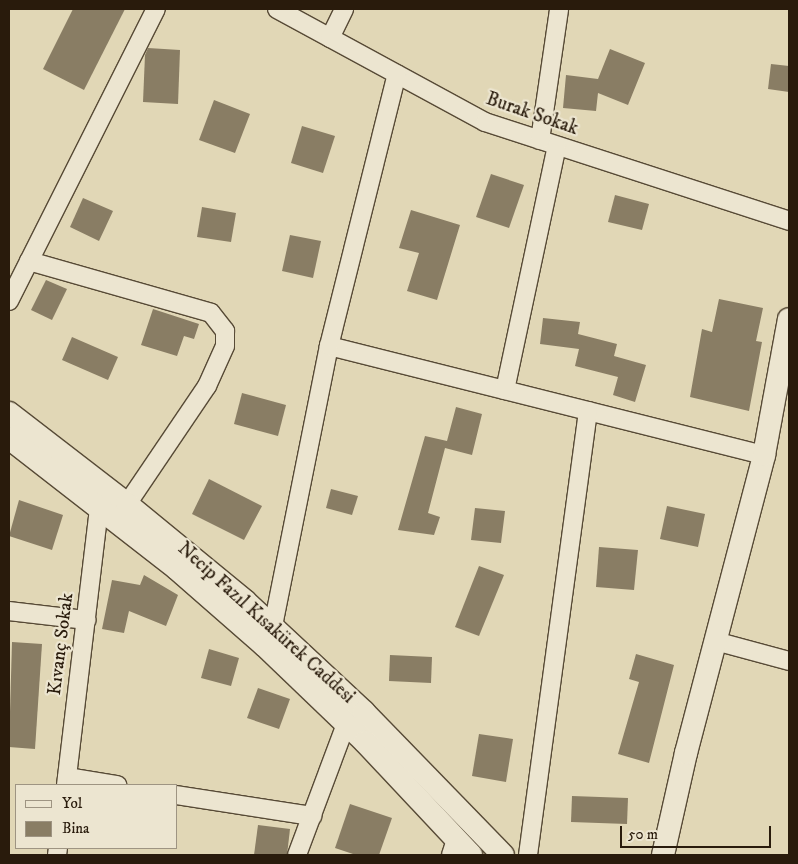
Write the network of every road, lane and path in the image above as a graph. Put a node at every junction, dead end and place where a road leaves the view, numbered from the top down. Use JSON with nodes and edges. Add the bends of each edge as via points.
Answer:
{"nodes":[{"id":1,"x":156,"y":9,"type":"edge"},
{"id":2,"x":277,"y":9,"type":"edge"},
{"id":3,"x":344,"y":9,"type":"edge"},
{"id":4,"x":559,"y":9,"type":"edge"},
{"id":5,"x":330,"y":38,"type":"junction"},
{"id":6,"x":397,"y":74,"type":"junction"},
{"id":7,"x":540,"y":140,"type":"junction"},
{"id":8,"x":557,"y":146,"type":"junction"},
{"id":9,"x":789,"y":221,"type":"edge"},
{"id":10,"x":29,"y":261,"type":"junction"},
{"id":11,"x":9,"y":302,"type":"edge"},
{"id":12,"x":789,"y":319,"type":"edge"},
{"id":13,"x":329,"y":346,"type":"junction"},
{"id":14,"x":504,"y":390,"type":"junction"},
{"id":15,"x":588,"y":411,"type":"junction"},
{"id":16,"x":9,"y":413,"type":"edge"},
{"id":17,"x":9,"y":438,"type":"edge"},
{"id":18,"x":764,"y":455,"type":"junction"},
{"id":19,"x":128,"y":504,"type":"junction"},
{"id":20,"x":99,"y":507,"type":"junction"},
{"id":21,"x":9,"y":611,"type":"edge"},
{"id":22,"x":86,"y":620,"type":"junction"},
{"id":23,"x":273,"y":626,"type":"junction"},
{"id":24,"x":715,"y":641,"type":"junction"},
{"id":25,"x":789,"y":661,"type":"edge"},
{"id":26,"x":346,"y":724,"type":"junction"},
{"id":27,"x":66,"y":781,"type":"edge"},
{"id":28,"x":104,"y":784,"type":"edge"},
{"id":29,"x":178,"y":795,"type":"edge"},
{"id":30,"x":312,"y":816,"type":"junction"},
{"id":31,"x":459,"y":850,"type":"edge"},
{"id":32,"x":297,"y":855,"type":"edge"},
{"id":33,"x":503,"y":855,"type":"edge"},
{"id":34,"x":528,"y":855,"type":"edge"},
{"id":35,"x":663,"y":855,"type":"edge"}],
"edges":[{"from":1,"to":10,"type":"street"},
{"from":2,"to":5,"type":"street","name":"Burak Sokak"},
{"from":3,"to":5,"type":"street"},
{"from":4,"to":7,"type":"street"},
{"from":5,"to":6,"type":"street","name":"Burak Sokak"},
{"from":6,"to":7,"type":"street","name":"Burak Sokak","via":[[485,122]]},
{"from":6,"to":13,"type":"street"},
{"from":7,"to":8,"type":"street","name":"Burak Sokak"},
{"from":8,"to":9,"type":"street","name":"Burak Sokak"},
{"from":8,"to":14,"type":"street"},
{"from":10,"to":11,"type":"street"},
{"from":10,"to":19,"type":"street","via":[[211,313],[222,324],[225,346],[212,378]]},
{"from":12,"to":18,"type":"street"},
{"from":13,"to":14,"type":"street"},
{"from":13,"to":23,"type":"street"},
{"from":14,"to":15,"type":"street"},
{"from":15,"to":18,"type":"street"},
{"from":15,"to":34,"type":"street"},
{"from":16,"to":19,"type":"street","name":"Necip Fazıl Kısakürek Caddesi"},
{"from":17,"to":20,"type":"street","name":"Necip Fazıl Kısakürek Caddesi"},
{"from":18,"to":24,"type":"street"},
{"from":19,"to":23,"type":"street","name":"Necip Fazıl Kısakürek Caddesi"},
{"from":20,"to":22,"type":"street","name":"Kıvanç Sokak"},
{"from":20,"to":26,"type":"street","name":"Necip Fazıl Kısakürek Caddesi","via":[[222,607]]},
{"from":21,"to":22,"type":"street"},
{"from":22,"to":27,"type":"street","name":"Kıvanç Sokak"},
{"from":23,"to":33,"type":"street","name":"Necip Fazıl Kısakürek Caddesi","via":[[364,712]]},
{"from":24,"to":25,"type":"street"},
{"from":24,"to":35,"type":"street"},
{"from":26,"to":30,"type":"street"},
{"from":26,"to":31,"type":"street","name":"Necip Fazıl Kısakürek Caddesi"},
{"from":27,"to":28,"type":"street"},
{"from":29,"to":30,"type":"street"},
{"from":30,"to":32,"type":"street"}]}
